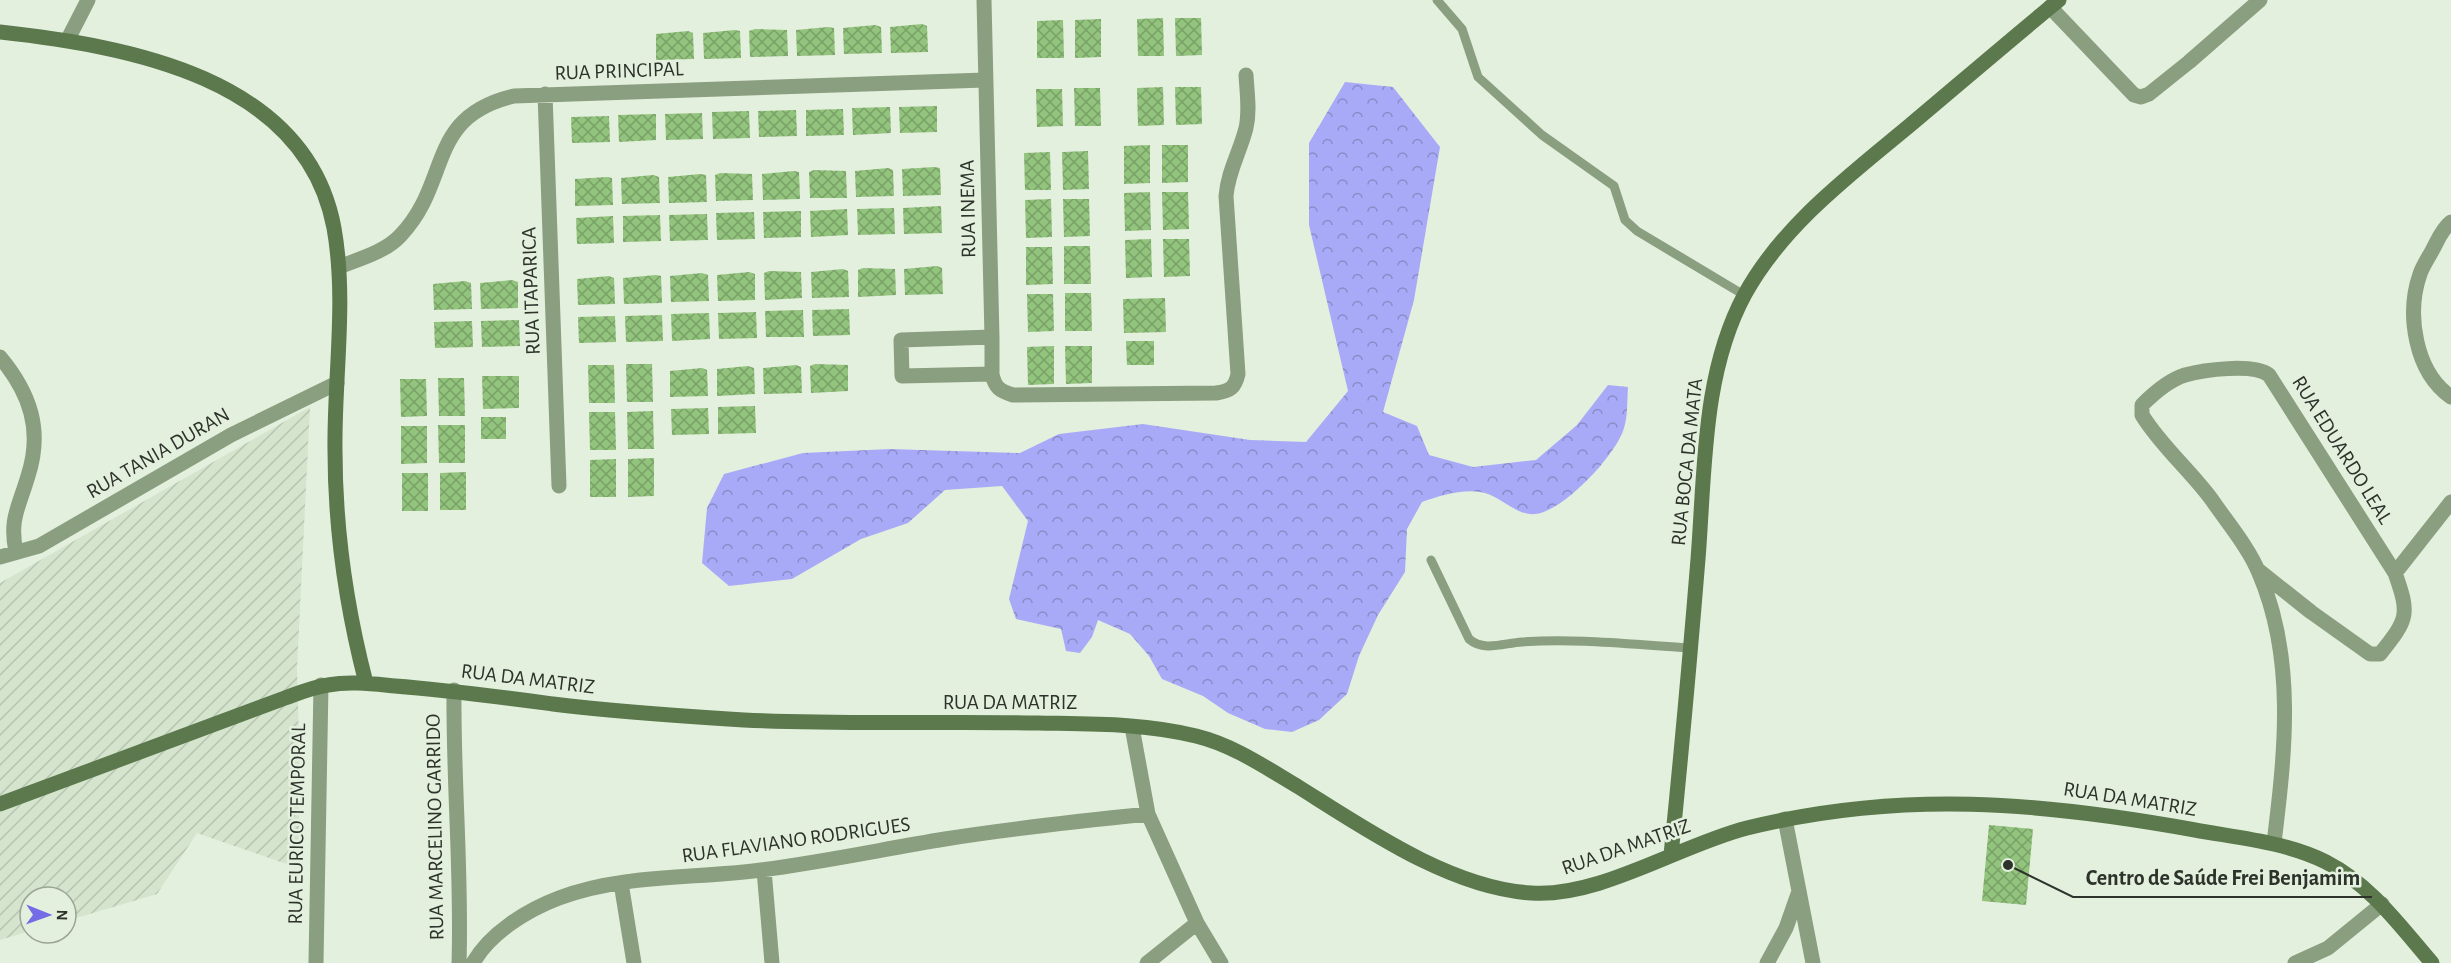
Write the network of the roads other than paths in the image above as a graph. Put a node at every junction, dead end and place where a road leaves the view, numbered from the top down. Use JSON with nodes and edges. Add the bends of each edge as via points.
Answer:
{"nodes":[{"id":1,"x":87,"y":0,"type":"edge"},
{"id":2,"x":984,"y":0,"type":"edge"},
{"id":3,"x":1437,"y":0,"type":"edge"},
{"id":4,"x":2260,"y":0,"type":"edge"},
{"id":5,"x":2055,"y":4,"type":"edge"},
{"id":6,"x":0,"y":32,"type":"edge"},
{"id":7,"x":68,"y":39,"type":"junction"},
{"id":8,"x":1246,"y":75,"type":"dead end"},
{"id":9,"x":985,"y":80,"type":"junction"},
{"id":10,"x":545,"y":94,"type":"junction"},
{"id":11,"x":2451,"y":222,"type":"edge"},
{"id":12,"x":339,"y":267,"type":"junction"},
{"id":13,"x":1744,"y":295,"type":"junction"},
{"id":14,"x":992,"y":337,"type":"junction"},
{"id":15,"x":0,"y":357,"type":"edge"},
{"id":16,"x":992,"y":374,"type":"junction"},
{"id":17,"x":337,"y":383,"type":"junction"},
{"id":18,"x":2451,"y":397,"type":"edge"},
{"id":19,"x":559,"y":486,"type":"dead end"},
{"id":20,"x":2451,"y":502,"type":"edge"},
{"id":21,"x":16,"y":552,"type":"junction"},
{"id":22,"x":0,"y":556,"type":"edge"},
{"id":23,"x":1431,"y":560,"type":"dead end"},
{"id":24,"x":2258,"y":570,"type":"junction"},
{"id":25,"x":2394,"y":573,"type":"junction"},
{"id":26,"x":1690,"y":648,"type":"junction"},
{"id":27,"x":366,"y":683,"type":"junction"},
{"id":28,"x":321,"y":686,"type":"junction"},
{"id":29,"x":454,"y":690,"type":"junction"},
{"id":30,"x":1132,"y":727,"type":"junction"},
{"id":31,"x":0,"y":804,"type":"edge"},
{"id":32,"x":1148,"y":814,"type":"junction"},
{"id":33,"x":1785,"y":819,"type":"junction"},
{"id":34,"x":2274,"y":843,"type":"junction"},
{"id":35,"x":1671,"y":855,"type":"junction"},
{"id":36,"x":764,"y":870,"type":"junction"},
{"id":37,"x":621,"y":883,"type":"junction"},
{"id":38,"x":1798,"y":894,"type":"junction"},
{"id":39,"x":2382,"y":904,"type":"junction"},
{"id":40,"x":1197,"y":923,"type":"junction"},
{"id":41,"x":2328,"y":948,"type":"junction"},
{"id":42,"x":316,"y":963,"type":"edge"},
{"id":43,"x":459,"y":963,"type":"edge"},
{"id":44,"x":472,"y":963,"type":"edge"},
{"id":45,"x":634,"y":963,"type":"edge"},
{"id":46,"x":772,"y":963,"type":"edge"},
{"id":47,"x":1147,"y":963,"type":"edge"},
{"id":48,"x":1221,"y":963,"type":"edge"},
{"id":49,"x":1767,"y":963,"type":"edge"},
{"id":50,"x":1813,"y":963,"type":"edge"},
{"id":51,"x":2295,"y":963,"type":"edge"},
{"id":52,"x":2317,"y":963,"type":"edge"},
{"id":53,"x":2432,"y":963,"type":"edge"}],
"edges":[{"from":1,"to":7,"type":"street"},
{"from":2,"to":9,"type":"street","name":"RUA INEMA"},
{"from":3,"to":13,"type":"lane","via":[[1462,29],[1478,77],[1542,135],[1614,186],[1625,220]]},
{"from":4,"to":5,"type":"street","via":[[2141,98],[2134,95]]},
{"from":5,"to":13,"type":"main road","name":"RUA BOCA DA MATA","via":[[1803,217]]},
{"from":6,"to":7,"type":"main road"},
{"from":7,"to":12,"type":"main road","via":[[169,64],[217,83],[282,130],[307,159],[323,189],[334,227]]},
{"from":8,"to":16,"type":"street","via":[[1247,122],[1227,178],[1226,196],[1238,374],[1235,385],[1229,391],[1216,393],[1013,395],[999,391]]},
{"from":9,"to":10,"type":"street","name":"RUA PRINCIPAL"},
{"from":9,"to":14,"type":"street","name":"RUA INEMA"},
{"from":10,"to":12,"type":"street","name":"RUA PRINCIPAL","via":[[492,101],[470,114],[455,129],[414,219],[398,238]]},
{"from":10,"to":19,"type":"street","name":"RUA ITAPARICA"},
{"from":11,"to":18,"type":"street","via":[[2420,273],[2415,296],[2420,355],[2436,384]]},
{"from":12,"to":17,"type":"main road"},
{"from":13,"to":26,"type":"main road","name":"RUA BOCA DA MATA","via":[[1716,375],[1708,426]]},
{"from":14,"to":16,"type":"street","name":"RUA INEMA"},
{"from":14,"to":16,"type":"street","via":[[901,340],[902,376]]},
{"from":15,"to":21,"type":"street","via":[[26,392],[36,433],[28,477],[13,518]]},
{"from":17,"to":21,"type":"street","name":"RUA TANIA DURAN","via":[[231,435],[39,546]]},
{"from":17,"to":27,"type":"main road","via":[[335,450],[341,568]]},
{"from":20,"to":25,"type":"street"},
{"from":21,"to":22,"type":"street","name":"RUA TANIA DURAN"},
{"from":23,"to":26,"type":"lane","via":[[1468,639],[1476,645],[1551,640]]},
{"from":24,"to":25,"type":"street","name":"RUA EDUARDO LEAL","via":[[2375,655],[2380,654],[2405,620],[2406,602]]},
{"from":24,"to":25,"type":"street","name":"RUA EDUARDO LEAL","via":[[2210,498],[2142,415],[2142,405],[2151,396],[2184,376],[2258,369],[2269,375]]},
{"from":24,"to":34,"type":"street","name":"RUA EDUARDO LEAL","via":[[2279,630],[2284,683],[2285,743]]},
{"from":26,"to":35,"type":"main road","name":"RUA BOCA DA MATA"},
{"from":27,"to":28,"type":"main road","name":"RUA DA MATRIZ"},
{"from":27,"to":29,"type":"main road","name":"RUA DA MATRIZ"},
{"from":28,"to":31,"type":"main road","name":"RUA DA MATRIZ"},
{"from":28,"to":42,"type":"street","name":"RUA EURICO TEMPORAL"},
{"from":29,"to":30,"type":"main road","name":"RUA DA MATRIZ","via":[[601,709],[747,720]]},
{"from":29,"to":43,"type":"street","name":"RUA MARCELINO GARRIDO"},
{"from":30,"to":32,"type":"street"},
{"from":30,"to":35,"type":"main road","name":"RUA DA MATRIZ","via":[[1199,736],[1231,748],[1422,858],[1469,879],[1504,889],[1561,892]]},
{"from":32,"to":36,"type":"street","name":"RUA FLAVIANO RODRIGUES","via":[[1029,827]]},
{"from":32,"to":40,"type":"street"},
{"from":33,"to":34,"type":"main road","name":"RUA DA MATRIZ","via":[[1890,804],[1994,804],[2059,808]]},
{"from":33,"to":35,"type":"main road","name":"RUA DA MATRIZ","via":[[1734,831]]},
{"from":33,"to":38,"type":"street"},
{"from":34,"to":39,"type":"main road","name":"RUA DA MATRIZ","via":[[2344,872]]},
{"from":36,"to":37,"type":"street","name":"RUA FLAVIANO RODRIGUES"},
{"from":36,"to":46,"type":"street"},
{"from":37,"to":44,"type":"street","name":"RUA FLAVIANO RODRIGUES","via":[[579,892],[528,912]]},
{"from":37,"to":45,"type":"street"},
{"from":38,"to":49,"type":"street"},
{"from":38,"to":50,"type":"street"},
{"from":39,"to":41,"type":"street"},
{"from":39,"to":53,"type":"main road","name":"RUA DA MATRIZ"},
{"from":40,"to":47,"type":"street"},
{"from":40,"to":48,"type":"street"},
{"from":41,"to":51,"type":"street"},
{"from":41,"to":52,"type":"street"}]}
